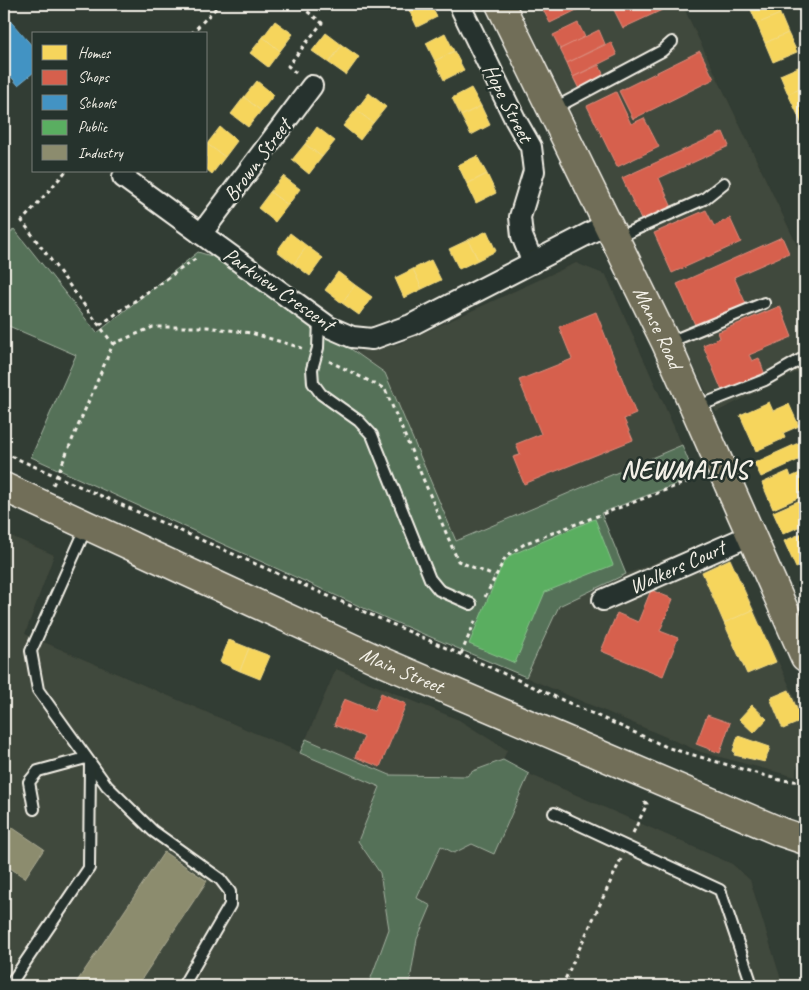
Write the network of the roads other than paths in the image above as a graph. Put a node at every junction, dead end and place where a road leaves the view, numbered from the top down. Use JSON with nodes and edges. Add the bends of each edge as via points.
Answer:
{"nodes":[{"id":1,"x":459,"y":4,"type":"edge"},
{"id":2,"x":500,"y":4,"type":"edge"},
{"id":3,"x":672,"y":42,"type":"dead end"},
{"id":4,"x":312,"y":86,"type":"road end"},
{"id":5,"x":552,"y":109,"type":"junction"},
{"id":6,"x":123,"y":177,"type":"dead end"},
{"id":7,"x":724,"y":183,"type":"dead end"},
{"id":8,"x":613,"y":231,"type":"junction"},
{"id":9,"x":208,"y":239,"type":"junction"},
{"id":10,"x":533,"y":263,"type":"junction"},
{"id":11,"x":764,"y":303,"type":"dead end"},
{"id":12,"x":319,"y":320,"type":"junction"},
{"id":13,"x":666,"y":343,"type":"junction"},
{"id":14,"x":805,"y":357,"type":"edge"},
{"id":15,"x":695,"y":408,"type":"junction"},
{"id":16,"x":4,"y":487,"type":"edge"},
{"id":17,"x":87,"y":525,"type":"junction"},
{"id":18,"x":751,"y":535,"type":"junction"},
{"id":19,"x":604,"y":600,"type":"dead end"},
{"id":20,"x":471,"y":604,"type":"dead end"},
{"id":21,"x":805,"y":657,"type":"edge"},
{"id":22,"x":88,"y":760,"type":"junction"},
{"id":23,"x":34,"y":810,"type":"dead end"},
{"id":24,"x":554,"y":813,"type":"dead end"},
{"id":25,"x":805,"y":840,"type":"edge"},
{"id":26,"x":9,"y":986,"type":"edge"},
{"id":27,"x":183,"y":986,"type":"edge"},
{"id":28,"x":748,"y":986,"type":"edge"}],
"edges":[{"from":1,"to":10,"type":"street","name":"Hope Street","via":[[531,147],[534,171],[520,218],[522,236]]},
{"from":2,"to":5,"type":"main road","name":"Manse Road"},
{"from":3,"to":5,"type":"lane","via":[[662,51]]},
{"from":4,"to":9,"type":"street","name":"Brown Street"},
{"from":5,"to":8,"type":"main road","name":"Manse Road"},
{"from":6,"to":9,"type":"street","name":"Parkview Crescent"},
{"from":7,"to":8,"type":"lane","via":[[704,199]]},
{"from":8,"to":10,"type":"street","name":"Parkview Crescent"},
{"from":8,"to":13,"type":"main road","name":"Manse Road"},
{"from":9,"to":12,"type":"street","name":"Parkview Crescent"},
{"from":10,"to":12,"type":"street","name":"Parkview Crescent","via":[[411,325],[372,338],[352,337]]},
{"from":11,"to":13,"type":"lane"},
{"from":12,"to":20,"type":"lane","via":[[313,383],[321,394],[372,435],[430,579],[439,590]]},
{"from":13,"to":15,"type":"main road","name":"Manse Road"},
{"from":14,"to":15,"type":"lane","via":[[764,380]]},
{"from":15,"to":18,"type":"main road","name":"Manse Road"},
{"from":16,"to":17,"type":"main road","name":"Main Street"},
{"from":17,"to":22,"type":"lane","via":[[31,651],[38,690]]},
{"from":17,"to":25,"type":"main road","name":"Main Street","via":[[378,660]]},
{"from":18,"to":19,"type":"street","name":"Walkers Court"},
{"from":18,"to":21,"type":"main road","name":"Manse Road"},
{"from":22,"to":23,"type":"lane","via":[[38,770],[29,782]]},
{"from":22,"to":26,"type":"lane","via":[[89,868]]},
{"from":22,"to":27,"type":"lane","via":[[107,786],[152,831],[220,879],[230,892],[230,905]]},
{"from":24,"to":28,"type":"lane","via":[[720,890],[750,979]]}]}
